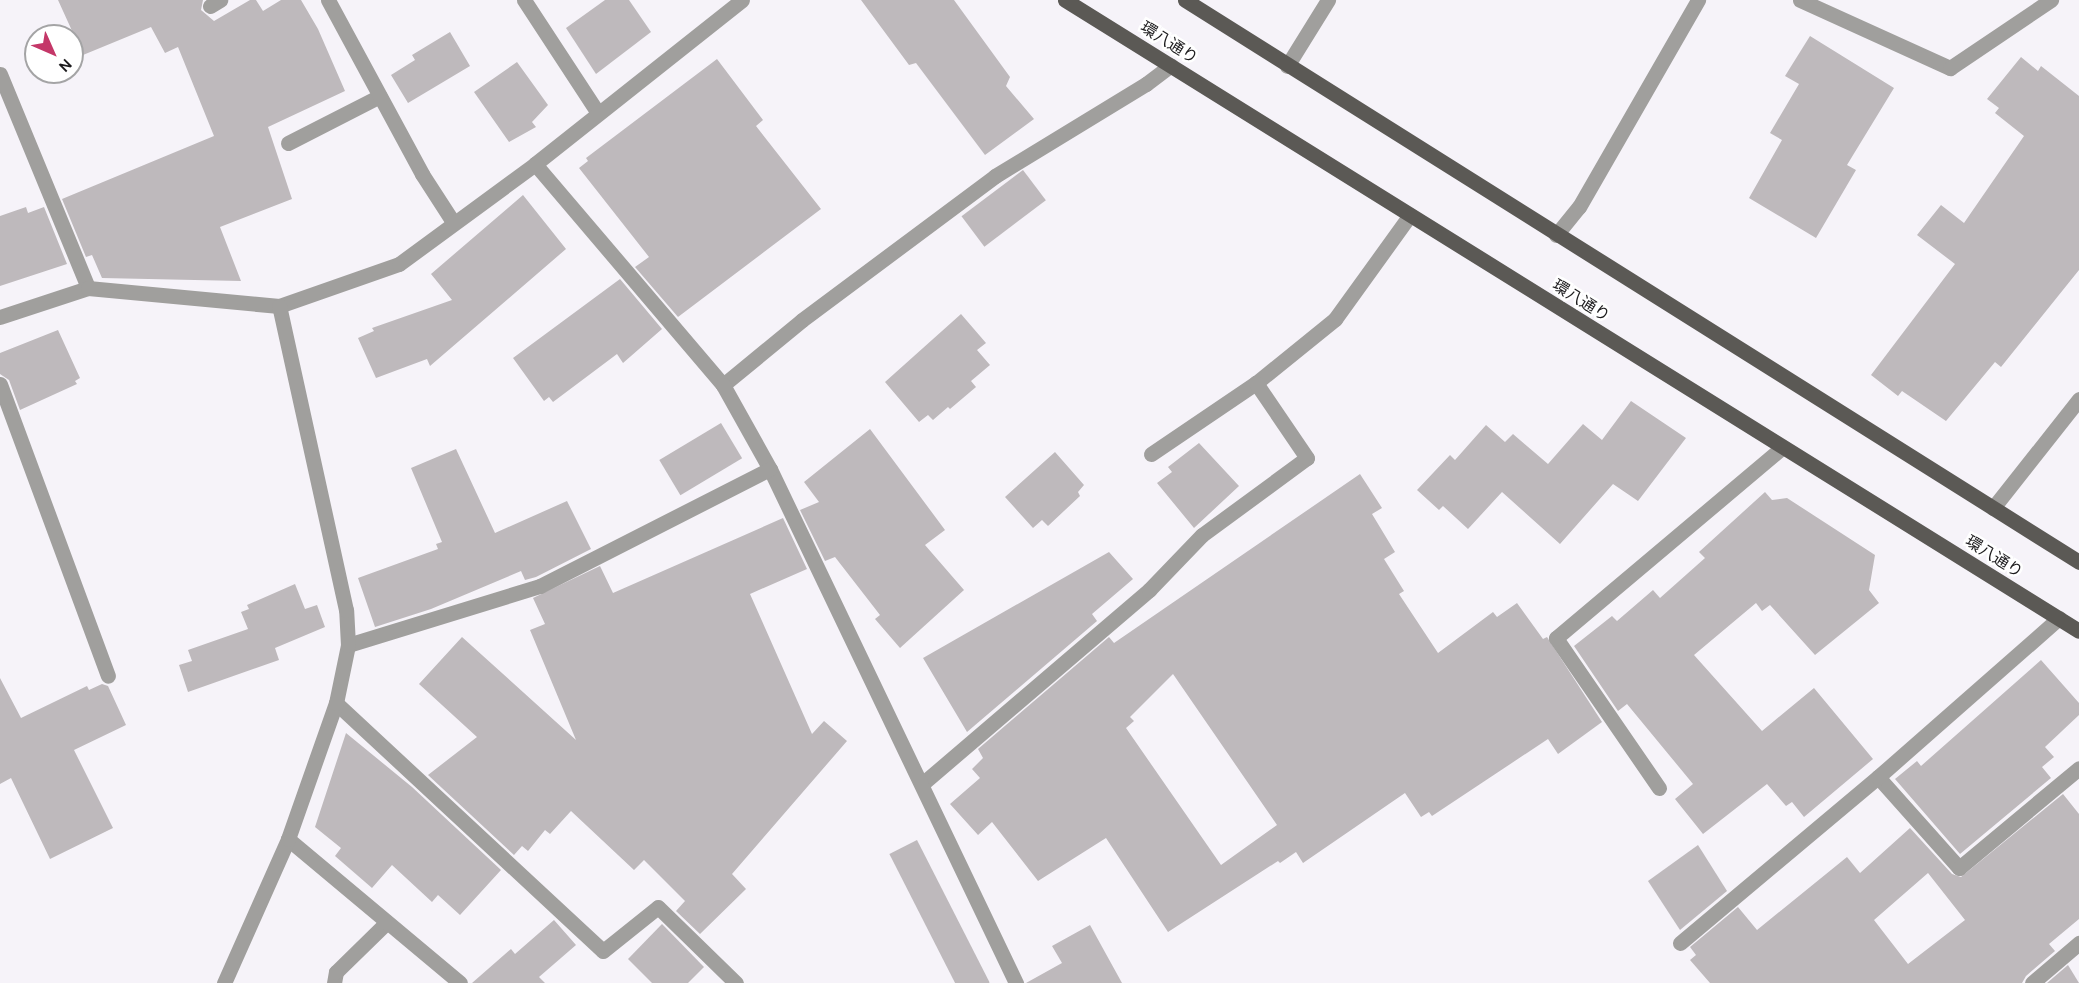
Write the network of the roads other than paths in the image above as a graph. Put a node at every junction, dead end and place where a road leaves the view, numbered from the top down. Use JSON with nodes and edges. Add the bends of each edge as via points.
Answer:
{"nodes":[{"id":1,"x":328,"y":0,"type":"edge"},
{"id":2,"x":524,"y":0,"type":"edge"},
{"id":3,"x":742,"y":0,"type":"edge"},
{"id":4,"x":1065,"y":0,"type":"edge"},
{"id":5,"x":1185,"y":0,"type":"edge"},
{"id":6,"x":1328,"y":0,"type":"edge"},
{"id":7,"x":1698,"y":0,"type":"edge"},
{"id":8,"x":1800,"y":0,"type":"edge"},
{"id":9,"x":2051,"y":0,"type":"edge"},
{"id":10,"x":1171,"y":65,"type":"junction"},
{"id":11,"x":1287,"y":66,"type":"junction"},
{"id":12,"x":0,"y":74,"type":"edge"},
{"id":13,"x":380,"y":96,"type":"junction"},
{"id":14,"x":598,"y":113,"type":"junction"},
{"id":15,"x":288,"y":143,"type":"dead end"},
{"id":16,"x":535,"y":164,"type":"junction"},
{"id":17,"x":1410,"y":215,"type":"junction"},
{"id":18,"x":453,"y":222,"type":"junction"},
{"id":19,"x":1556,"y":235,"type":"junction"},
{"id":20,"x":88,"y":288,"type":"junction"},
{"id":21,"x":279,"y":306,"type":"junction"},
{"id":22,"x":0,"y":316,"type":"edge"},
{"id":23,"x":1256,"y":383,"type":"junction"},
{"id":24,"x":0,"y":384,"type":"edge"},
{"id":25,"x":723,"y":385,"type":"junction"},
{"id":26,"x":2079,"y":399,"type":"edge"},
{"id":27,"x":1782,"y":448,"type":"junction"},
{"id":28,"x":1150,"y":454,"type":"dead end"},
{"id":29,"x":770,"y":469,"type":"junction"},
{"id":30,"x":1993,"y":508,"type":"junction"},
{"id":31,"x":2079,"y":562,"type":"edge"},
{"id":32,"x":2059,"y":618,"type":"junction"},
{"id":33,"x":2079,"y":631,"type":"edge"},
{"id":34,"x":348,"y":645,"type":"junction"},
{"id":35,"x":108,"y":676,"type":"dead end"},
{"id":36,"x":336,"y":703,"type":"junction"},
{"id":37,"x":2079,"y":768,"type":"edge"},
{"id":38,"x":1878,"y":777,"type":"junction"},
{"id":39,"x":922,"y":784,"type":"junction"},
{"id":40,"x":1659,"y":788,"type":"dead end"},
{"id":41,"x":288,"y":839,"type":"junction"},
{"id":42,"x":387,"y":922,"type":"junction"},
{"id":43,"x":1680,"y":943,"type":"dead end"},
{"id":44,"x":2079,"y":943,"type":"edge"},
{"id":45,"x":224,"y":983,"type":"edge"},
{"id":46,"x":334,"y":983,"type":"edge"},
{"id":47,"x":460,"y":983,"type":"edge"},
{"id":48,"x":736,"y":983,"type":"edge"},
{"id":49,"x":1016,"y":983,"type":"edge"},
{"id":50,"x":2032,"y":983,"type":"edge"}],
"edges":[{"from":1,"to":13,"type":"street"},
{"from":2,"to":14,"type":"street"},
{"from":3,"to":14,"type":"street"},
{"from":4,"to":10,"type":"main road","name":"環八通り"},
{"from":5,"to":11,"type":"main road"},
{"from":6,"to":11,"type":"street"},
{"from":7,"to":19,"type":"street","via":[[1579,207]]},
{"from":8,"to":9,"type":"street","via":[[1950,68]]},
{"from":10,"to":17,"type":"main road","name":"環八通り"},
{"from":10,"to":25,"type":"street","via":[[995,176],[802,320]]},
{"from":11,"to":19,"type":"main road"},
{"from":12,"to":20,"type":"street"},
{"from":13,"to":15,"type":"street"},
{"from":13,"to":18,"type":"street"},
{"from":14,"to":16,"type":"street"},
{"from":16,"to":18,"type":"street"},
{"from":16,"to":25,"type":"street","via":[[602,238]]},
{"from":17,"to":23,"type":"street","via":[[1335,320]]},
{"from":17,"to":27,"type":"main road","name":"環八通り"},
{"from":18,"to":21,"type":"street","via":[[399,264]]},
{"from":19,"to":30,"type":"main road"},
{"from":20,"to":21,"type":"street"},
{"from":20,"to":22,"type":"street"},
{"from":21,"to":34,"type":"street","via":[[346,610]]},
{"from":23,"to":28,"type":"street"},
{"from":23,"to":39,"type":"street","via":[[1307,458],[1202,535],[1131,606]]},
{"from":24,"to":35,"type":"street"},
{"from":25,"to":29,"type":"street"},
{"from":26,"to":30,"type":"street"},
{"from":27,"to":32,"type":"main road","name":"環八通り"},
{"from":27,"to":40,"type":"street","via":[[1556,638]]},
{"from":29,"to":34,"type":"street","via":[[540,586]]},
{"from":29,"to":39,"type":"street"},
{"from":30,"to":31,"type":"main road"},
{"from":32,"to":33,"type":"main road","name":"環八通り"},
{"from":32,"to":38,"type":"street"},
{"from":34,"to":36,"type":"street"},
{"from":36,"to":41,"type":"street"},
{"from":36,"to":48,"type":"street","via":[[603,951],[658,907]]},
{"from":37,"to":38,"type":"street","via":[[1959,868]]},
{"from":38,"to":43,"type":"street"},
{"from":39,"to":49,"type":"street"},
{"from":41,"to":42,"type":"street"},
{"from":41,"to":45,"type":"street"},
{"from":42,"to":46,"type":"street","via":[[336,972]]},
{"from":42,"to":47,"type":"street"},
{"from":44,"to":50,"type":"street"}]}
